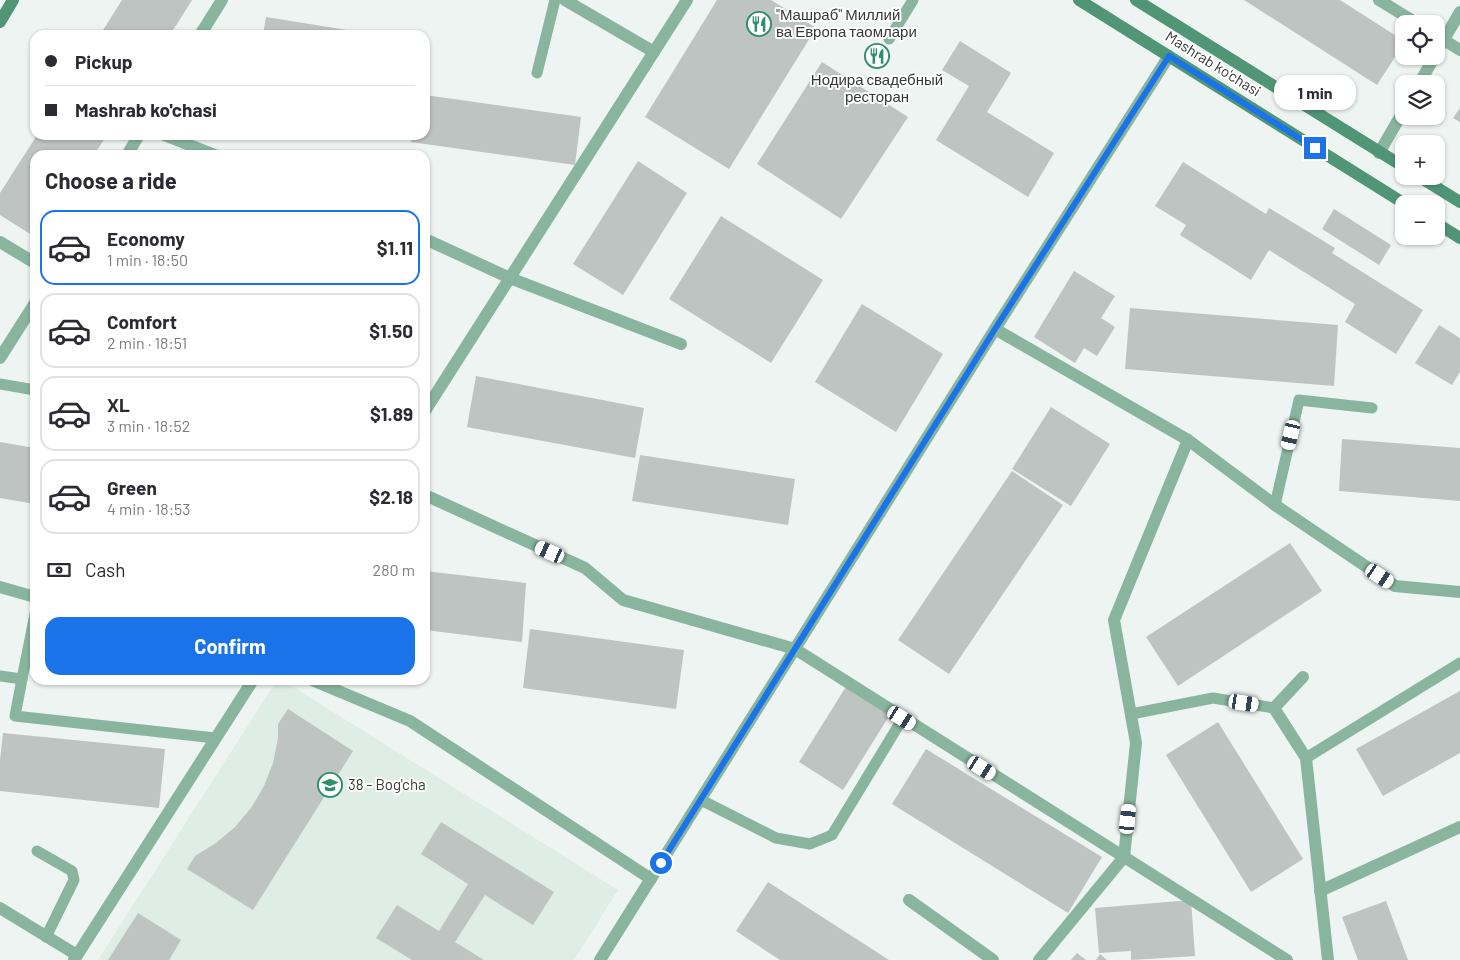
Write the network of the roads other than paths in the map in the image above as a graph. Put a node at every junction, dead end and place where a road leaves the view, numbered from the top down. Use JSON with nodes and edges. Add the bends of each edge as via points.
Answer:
{"nodes":[{"id":1,"x":13,"y":0,"type":"edge"},
{"id":2,"x":222,"y":0,"type":"edge"},
{"id":3,"x":555,"y":0,"type":"edge"},
{"id":4,"x":565,"y":0,"type":"edge"},
{"id":5,"x":687,"y":0,"type":"edge"},
{"id":6,"x":913,"y":0,"type":"edge"},
{"id":7,"x":1080,"y":0,"type":"edge"},
{"id":8,"x":1136,"y":0,"type":"edge"},
{"id":9,"x":1379,"y":0,"type":"edge"},
{"id":10,"x":1460,"y":12,"type":"edge"},
{"id":11,"x":1403,"y":15,"type":"edge"},
{"id":12,"x":0,"y":22,"type":"edge"},
{"id":13,"x":203,"y":30,"type":"edge"},
{"id":14,"x":1445,"y":31,"type":"edge"},
{"id":15,"x":889,"y":39,"type":"dead end"},
{"id":16,"x":1445,"y":40,"type":"edge"},
{"id":17,"x":1460,"y":50,"type":"edge"},
{"id":18,"x":654,"y":52,"type":"junction"},
{"id":19,"x":1169,"y":56,"type":"junction"},
{"id":20,"x":537,"y":73,"type":"dead end"},
{"id":21,"x":1395,"y":125,"type":"edge"},
{"id":22,"x":177,"y":140,"type":"edge"},
{"id":23,"x":202,"y":150,"type":"edge"},
{"id":24,"x":1379,"y":153,"type":"junction"},
{"id":25,"x":1395,"y":163,"type":"edge"},
{"id":26,"x":1433,"y":185,"type":"edge"},
{"id":27,"x":1395,"y":198,"type":"edge"},
{"id":28,"x":1460,"y":202,"type":"edge"},
{"id":29,"x":1445,"y":229,"type":"edge"},
{"id":30,"x":1460,"y":238,"type":"edge"},
{"id":31,"x":430,"y":241,"type":"edge"},
{"id":32,"x":0,"y":242,"type":"edge"},
{"id":33,"x":30,"y":260,"type":"edge"},
{"id":34,"x":510,"y":278,"type":"junction"},
{"id":35,"x":30,"y":311,"type":"edge"},
{"id":36,"x":995,"y":329,"type":"junction"},
{"id":37,"x":681,"y":344,"type":"dead end"},
{"id":38,"x":0,"y":358,"type":"edge"},
{"id":39,"x":0,"y":384,"type":"edge"},
{"id":40,"x":30,"y":389,"type":"edge"},
{"id":41,"x":430,"y":403,"type":"edge"},
{"id":42,"x":1372,"y":408,"type":"dead end"},
{"id":43,"x":1188,"y":440,"type":"junction"},
{"id":44,"x":430,"y":497,"type":"edge"},
{"id":45,"x":1275,"y":505,"type":"junction"},
{"id":46,"x":0,"y":587,"type":"edge"},
{"id":47,"x":1460,"y":592,"type":"edge"},
{"id":48,"x":30,"y":595,"type":"edge"},
{"id":49,"x":30,"y":639,"type":"edge"},
{"id":50,"x":795,"y":649,"type":"junction"},
{"id":51,"x":1460,"y":663,"type":"edge"},
{"id":52,"x":0,"y":676,"type":"edge"},
{"id":53,"x":1303,"y":677,"type":"dead end"},
{"id":54,"x":22,"y":679,"type":"junction"},
{"id":55,"x":250,"y":685,"type":"edge"},
{"id":56,"x":324,"y":685,"type":"edge"},
{"id":57,"x":1274,"y":708,"type":"junction"},
{"id":58,"x":1131,"y":714,"type":"junction"},
{"id":59,"x":902,"y":718,"type":"junction"},
{"id":60,"x":216,"y":738,"type":"junction"},
{"id":61,"x":1306,"y":758,"type":"junction"},
{"id":62,"x":700,"y":800,"type":"junction"},
{"id":63,"x":1460,"y":827,"type":"edge"},
{"id":64,"x":37,"y":851,"type":"dead end"},
{"id":65,"x":1124,"y":857,"type":"junction"},
{"id":66,"x":651,"y":879,"type":"junction"},
{"id":67,"x":1320,"y":891,"type":"junction"},
{"id":68,"x":909,"y":900,"type":"dead end"},
{"id":69,"x":0,"y":908,"type":"edge"},
{"id":70,"x":46,"y":937,"type":"junction"},
{"id":71,"x":75,"y":958,"type":"edge"},
{"id":72,"x":600,"y":960,"type":"edge"},
{"id":73,"x":993,"y":960,"type":"edge"},
{"id":74,"x":1039,"y":960,"type":"edge"},
{"id":75,"x":1287,"y":960,"type":"edge"},
{"id":76,"x":1328,"y":960,"type":"edge"}],
"edges":[{"from":1,"to":12,"type":"main road"},
{"from":2,"to":13,"type":"street"},
{"from":3,"to":20,"type":"lane"},
{"from":4,"to":18,"type":"street"},
{"from":5,"to":18,"type":"street"},
{"from":6,"to":15,"type":"lane"},
{"from":7,"to":19,"type":"main road","name":"Mashrab ko'chasi"},
{"from":8,"to":24,"type":"main road","name":"Mashrab ko'chasi"},
{"from":9,"to":11,"type":"street"},
{"from":10,"to":14,"type":"street"},
{"from":16,"to":17,"type":"street"},
{"from":18,"to":34,"type":"street"},
{"from":19,"to":27,"type":"main road","name":"Mashrab ko'chasi"},
{"from":19,"to":36,"type":"street"},
{"from":21,"to":24,"type":"street"},
{"from":22,"to":23,"type":"street"},
{"from":24,"to":25,"type":"main road","name":"Mashrab ko'chasi"},
{"from":26,"to":28,"type":"main road"},
{"from":29,"to":30,"type":"main road"},
{"from":31,"to":34,"type":"street"},
{"from":32,"to":33,"type":"street"},
{"from":34,"to":37,"type":"street"},
{"from":34,"to":41,"type":"street"},
{"from":35,"to":38,"type":"street"},
{"from":36,"to":43,"type":"street"},
{"from":36,"to":50,"type":"street"},
{"from":39,"to":40,"type":"lane"},
{"from":42,"to":45,"type":"lane","via":[[1299,400]]},
{"from":43,"to":45,"type":"street"},
{"from":43,"to":58,"type":"street","via":[[1114,620]]},
{"from":44,"to":50,"type":"street","via":[[585,568],[623,600]]},
{"from":45,"to":47,"type":"street","via":[[1396,586]]},
{"from":46,"to":48,"type":"street"},
{"from":49,"to":54,"type":"lane"},
{"from":50,"to":59,"type":"street"},
{"from":50,"to":62,"type":"street"},
{"from":51,"to":61,"type":"lane"},
{"from":52,"to":54,"type":"lane"},
{"from":53,"to":57,"type":"street"},
{"from":54,"to":60,"type":"lane","via":[[15,716]]},
{"from":55,"to":60,"type":"street"},
{"from":56,"to":66,"type":"street","via":[[410,721]]},
{"from":57,"to":58,"type":"lane","via":[[1213,698]]},
{"from":57,"to":61,"type":"street"},
{"from":58,"to":65,"type":"street","via":[[1136,743]]},
{"from":59,"to":62,"type":"lane","via":[[832,835],[810,844],[776,838]]},
{"from":59,"to":65,"type":"street"},
{"from":60,"to":71,"type":"street"},
{"from":61,"to":67,"type":"street"},
{"from":62,"to":66,"type":"street"},
{"from":63,"to":67,"type":"street"},
{"from":64,"to":70,"type":"lane","via":[[72,871],[74,880]]},
{"from":65,"to":74,"type":"street"},
{"from":65,"to":75,"type":"street"},
{"from":66,"to":72,"type":"street"},
{"from":67,"to":76,"type":"street"},
{"from":68,"to":73,"type":"street"},
{"from":69,"to":70,"type":"street"},
{"from":70,"to":71,"type":"street"}]}
